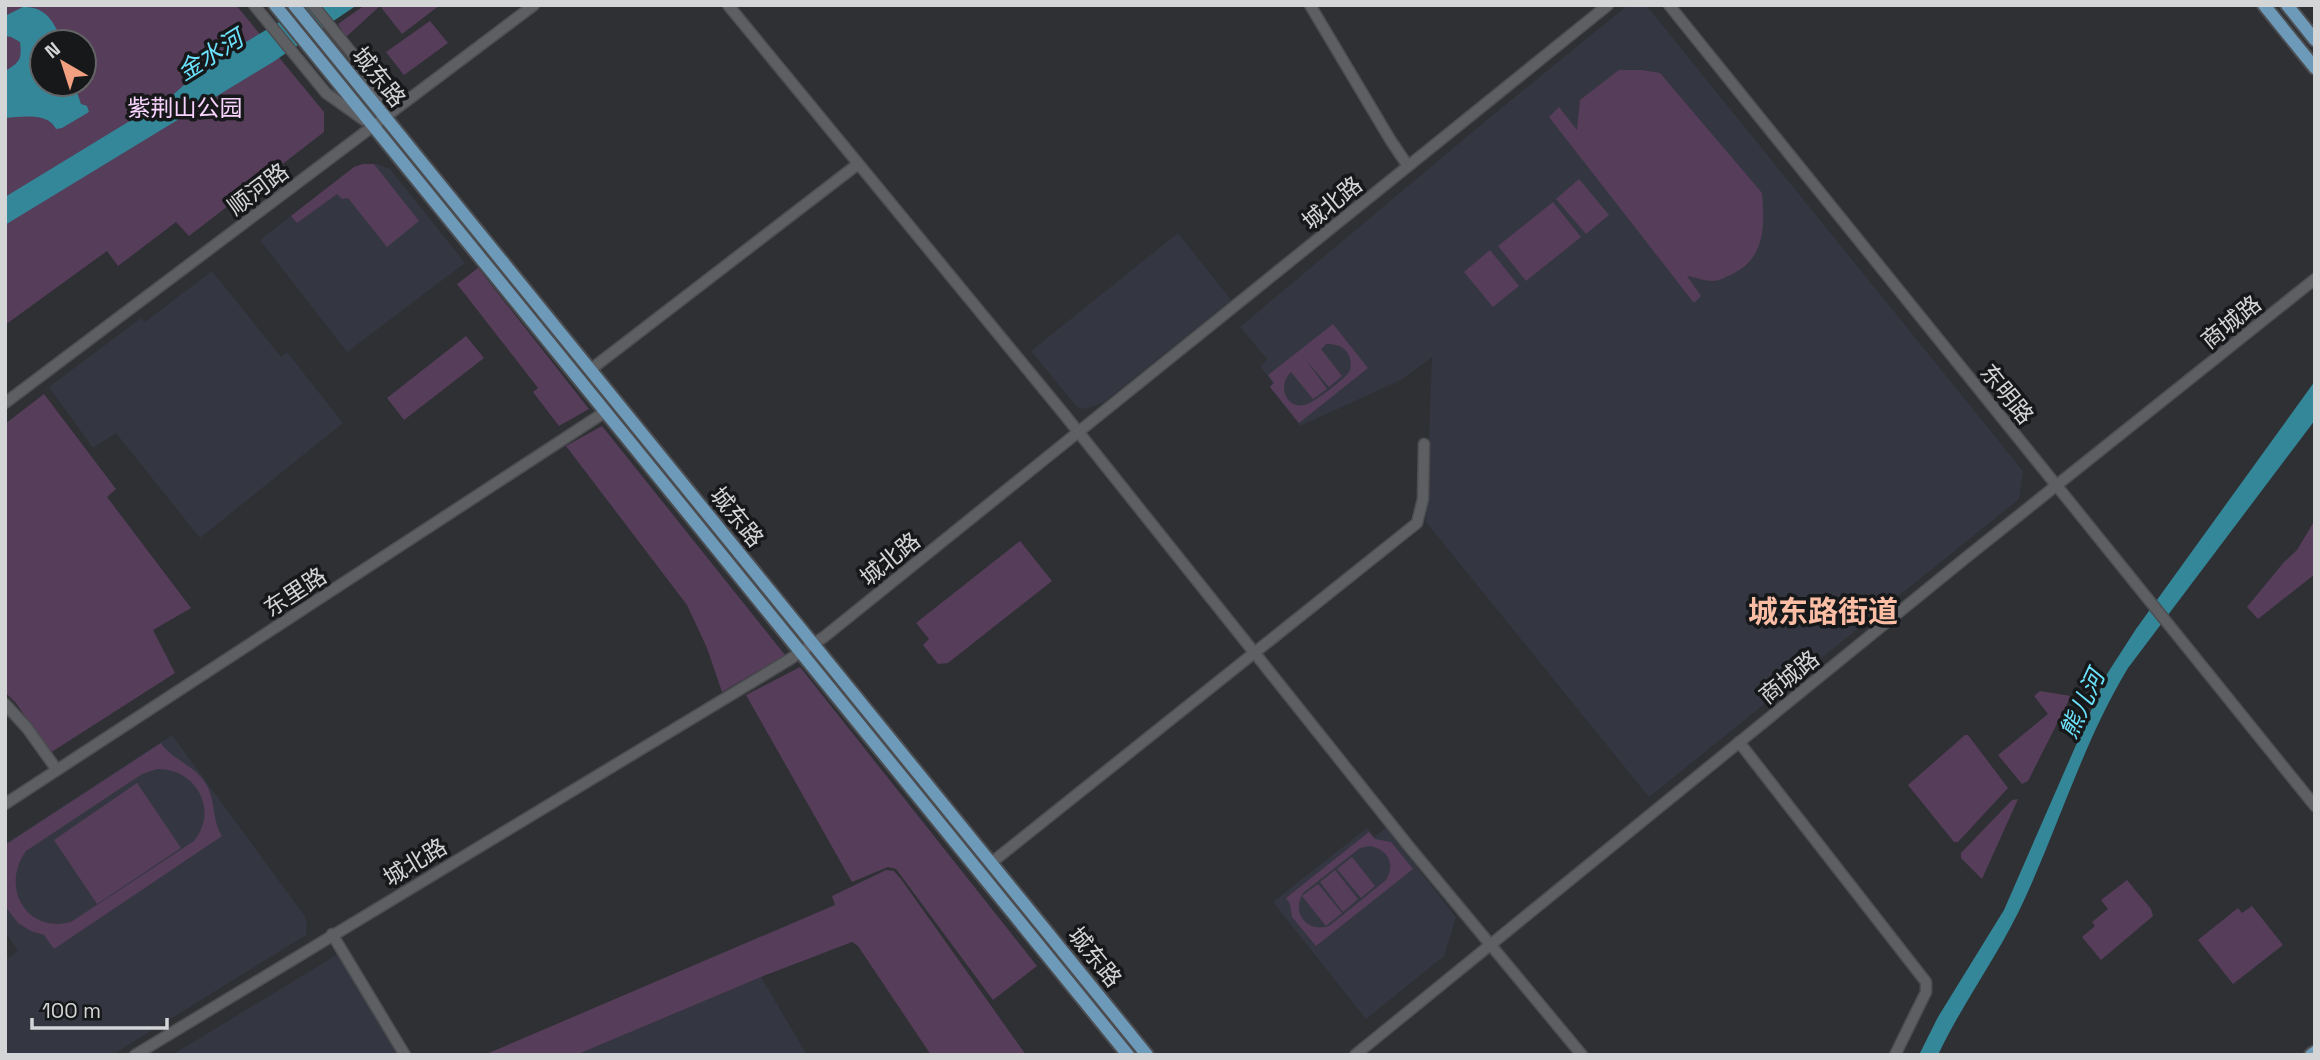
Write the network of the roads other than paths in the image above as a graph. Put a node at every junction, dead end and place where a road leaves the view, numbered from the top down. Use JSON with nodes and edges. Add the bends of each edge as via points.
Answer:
{"nodes":[{"id":1,"x":254,"y":5,"type":"edge"},
{"id":2,"x":294,"y":5,"type":"edge"},
{"id":3,"x":313,"y":5,"type":"edge"},
{"id":4,"x":534,"y":5,"type":"edge"},
{"id":5,"x":728,"y":5,"type":"edge"},
{"id":6,"x":1310,"y":5,"type":"edge"},
{"id":7,"x":1608,"y":5,"type":"edge"},
{"id":8,"x":1669,"y":5,"type":"edge"},
{"id":9,"x":2264,"y":5,"type":"edge"},
{"id":10,"x":2287,"y":5,"type":"edge"},
{"id":11,"x":278,"y":9,"type":"edge"},
{"id":12,"x":2315,"y":40,"type":"edge"},
{"id":13,"x":2315,"y":68,"type":"edge"},
{"id":14,"x":384,"y":117,"type":"junction"},
{"id":15,"x":373,"y":126,"type":"junction"},
{"id":16,"x":858,"y":164,"type":"junction"},
{"id":17,"x":1408,"y":166,"type":"junction"},
{"id":18,"x":2315,"y":279,"type":"edge"},
{"id":19,"x":590,"y":370,"type":"junction"},
{"id":20,"x":5,"y":403,"type":"edge"},
{"id":21,"x":605,"y":412,"type":"junction"},
{"id":22,"x":1078,"y":432,"type":"junction"},
{"id":23,"x":1424,"y":444,"type":"dead end"},
{"id":24,"x":2056,"y":486,"type":"junction"},
{"id":25,"x":813,"y":644,"type":"junction"},
{"id":26,"x":800,"y":652,"type":"junction"},
{"id":27,"x":1254,"y":653,"type":"junction"},
{"id":28,"x":5,"y":704,"type":"edge"},
{"id":29,"x":1739,"y":742,"type":"junction"},
{"id":30,"x":57,"y":770,"type":"junction"},
{"id":31,"x":5,"y":804,"type":"edge"},
{"id":32,"x":2315,"y":806,"type":"edge"},
{"id":33,"x":991,"y":863,"type":"junction"},
{"id":34,"x":332,"y":934,"type":"junction"},
{"id":35,"x":1490,"y":945,"type":"junction"},
{"id":36,"x":1896,"y":1054,"type":"edge"},
{"id":37,"x":135,"y":1055,"type":"edge"},
{"id":38,"x":405,"y":1055,"type":"edge"},
{"id":39,"x":1128,"y":1055,"type":"edge"},
{"id":40,"x":1147,"y":1055,"type":"edge"},
{"id":41,"x":1355,"y":1055,"type":"edge"},
{"id":42,"x":1582,"y":1055,"type":"edge"}],
"edges":[{"from":1,"to":15,"type":"street","via":[[326,93]]},
{"from":2,"to":14,"type":"main road","name":"城东路"},
{"from":3,"to":14,"type":"street","via":[[364,68]]},
{"from":4,"to":14,"type":"street","name":"顺河路"},
{"from":5,"to":16,"type":"street"},
{"from":6,"to":17,"type":"street"},
{"from":7,"to":17,"type":"street","name":"城北路"},
{"from":8,"to":24,"type":"street","name":"东明路"},
{"from":9,"to":13,"type":"main road"},
{"from":10,"to":12,"type":"main road"},
{"from":11,"to":15,"type":"main road","name":"城东路"},
{"from":14,"to":15,"type":"street","name":"顺河路"},
{"from":14,"to":19,"type":"main road","name":"城东路"},
{"from":15,"to":20,"type":"street","name":"顺河路"},
{"from":15,"to":21,"type":"main road","name":"城东路"},
{"from":16,"to":19,"type":"street"},
{"from":16,"to":22,"type":"street"},
{"from":17,"to":22,"type":"street","name":"城北路"},
{"from":18,"to":24,"type":"street","name":"商城路"},
{"from":19,"to":25,"type":"main road","name":"城东路"},
{"from":21,"to":26,"type":"main road","name":"城东路"},
{"from":21,"to":30,"type":"street","name":"东里路"},
{"from":22,"to":25,"type":"street","name":"城北路"},
{"from":22,"to":27,"type":"street"},
{"from":23,"to":27,"type":"street","via":[[1423,499],[1417,523]]},
{"from":24,"to":29,"type":"street","name":"商城路"},
{"from":24,"to":32,"type":"street","name":"东明路"},
{"from":25,"to":26,"type":"street","name":"城北路"},
{"from":25,"to":33,"type":"main road","name":"城东路"},
{"from":26,"to":34,"type":"street","name":"城北路"},
{"from":26,"to":39,"type":"main road","name":"城东路"},
{"from":27,"to":33,"type":"street"},
{"from":27,"to":35,"type":"street"},
{"from":28,"to":30,"type":"street"},
{"from":29,"to":35,"type":"street","name":"商城路"},
{"from":29,"to":36,"type":"street","via":[[1926,982],[1926,992]]},
{"from":30,"to":31,"type":"street","name":"东里路"},
{"from":33,"to":40,"type":"main road","name":"城东路"},
{"from":34,"to":37,"type":"street","name":"城北路"},
{"from":34,"to":38,"type":"street"},
{"from":35,"to":41,"type":"street","name":"商城路"},
{"from":35,"to":42,"type":"street"}]}
